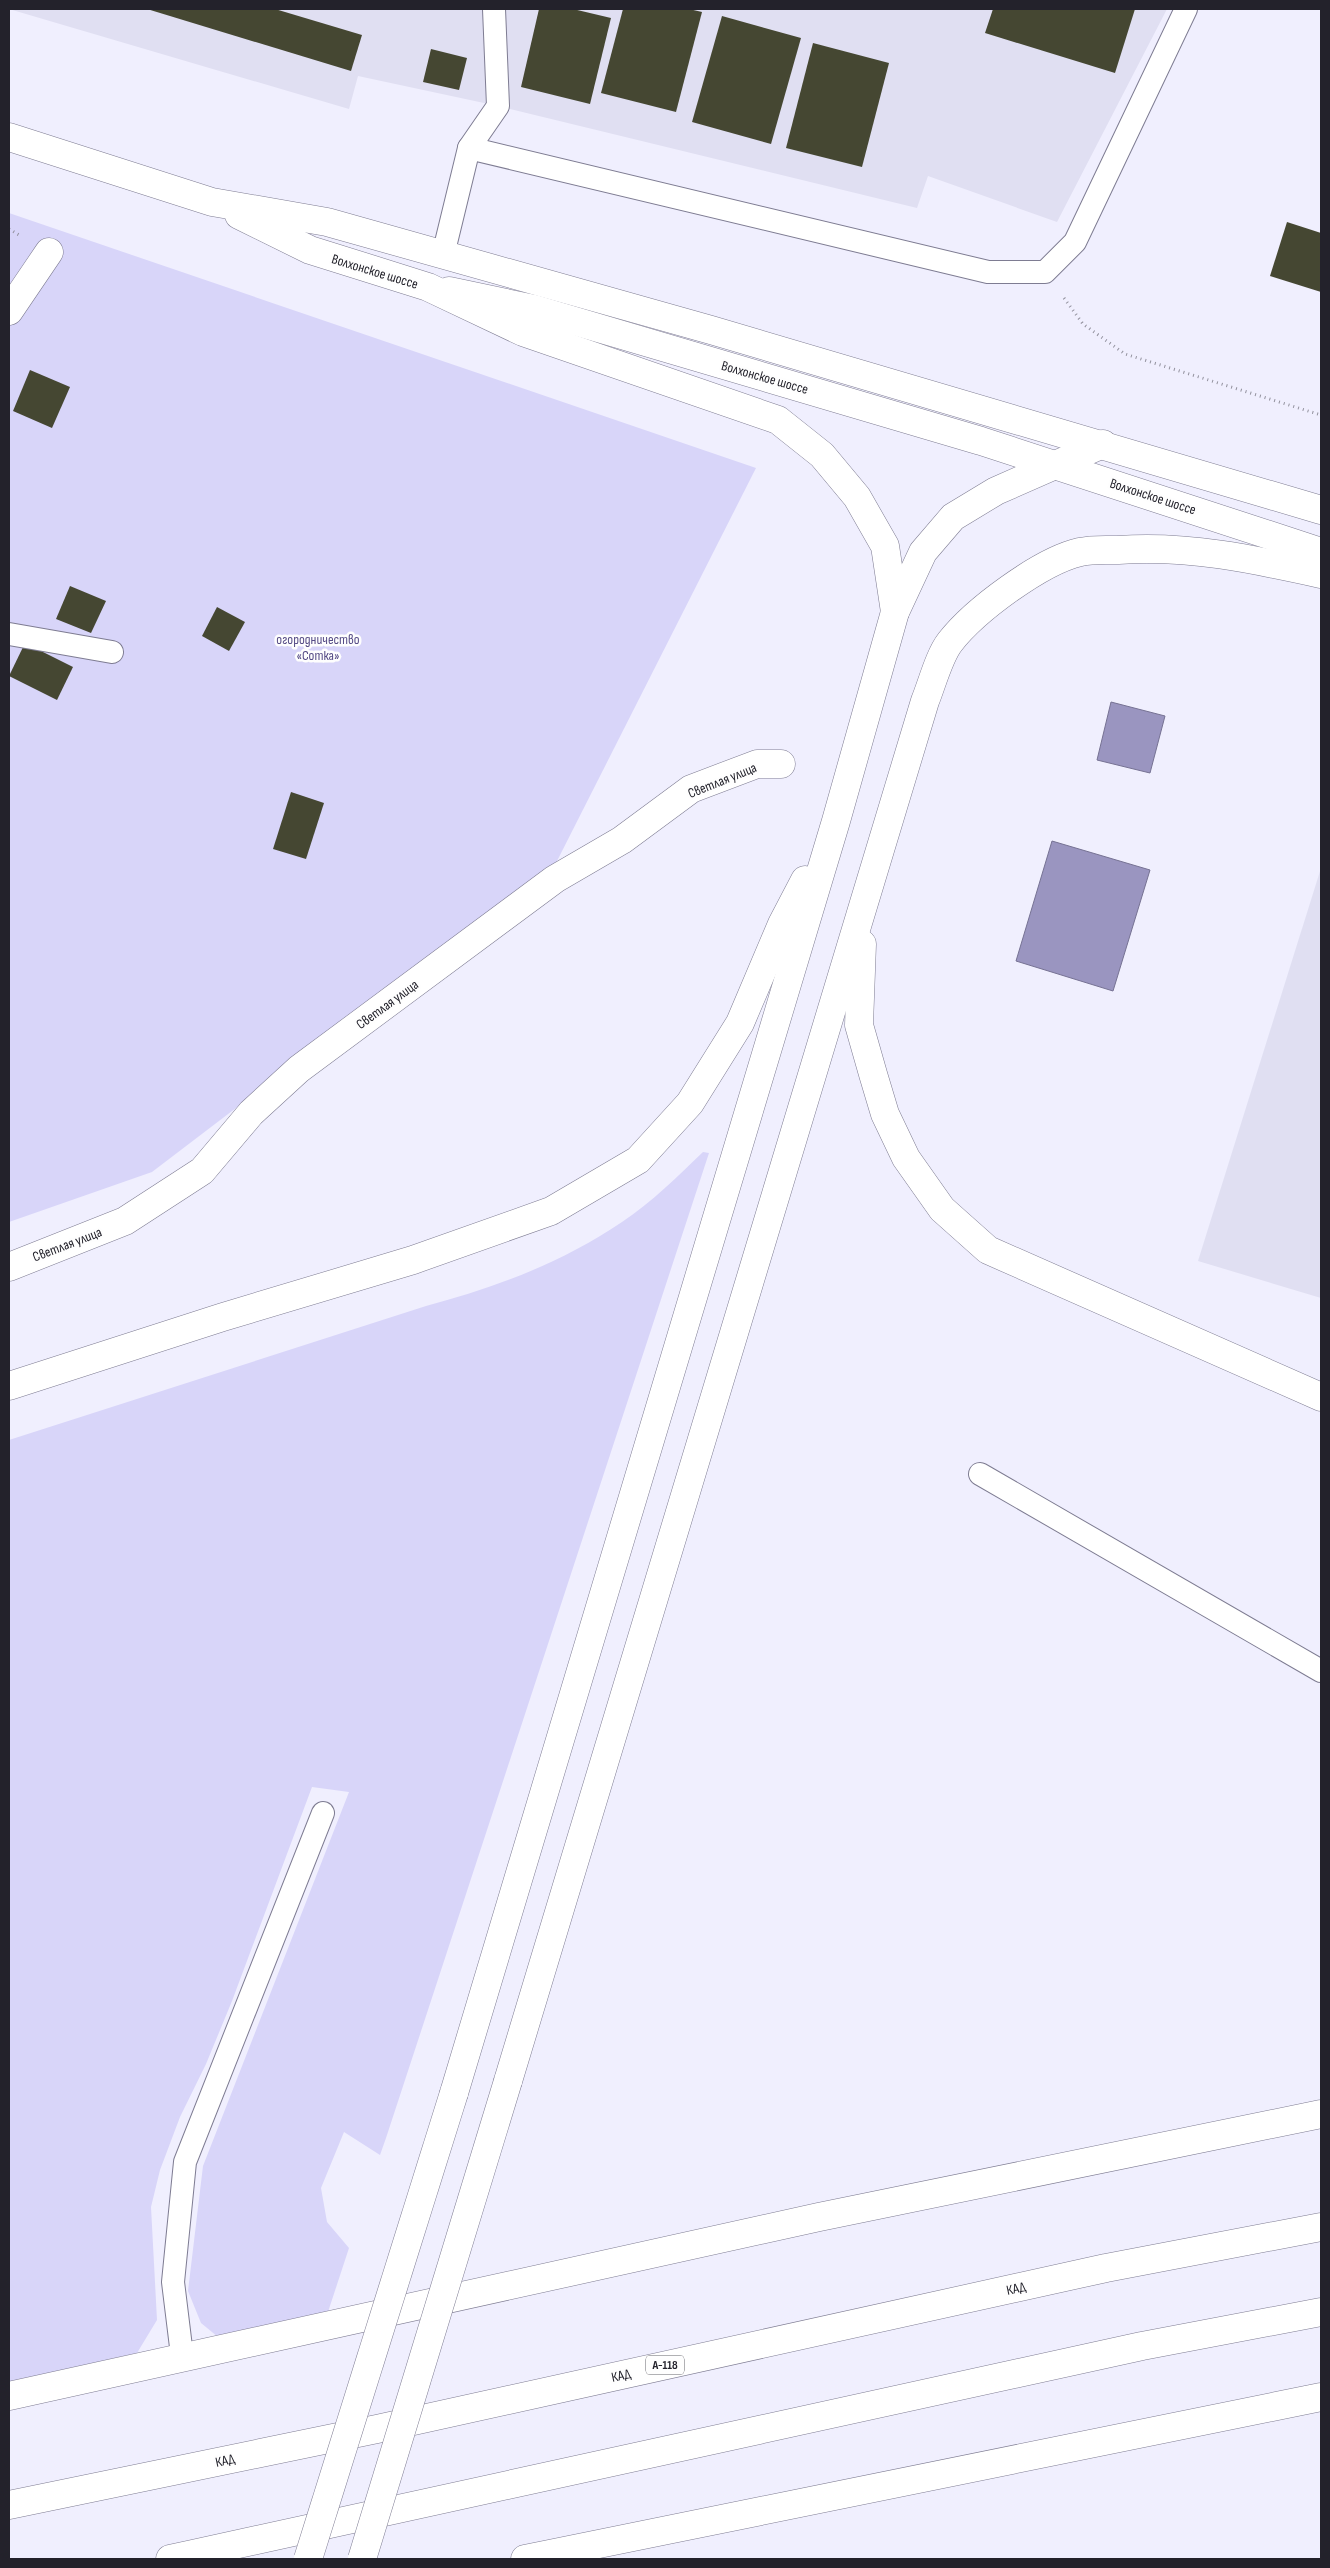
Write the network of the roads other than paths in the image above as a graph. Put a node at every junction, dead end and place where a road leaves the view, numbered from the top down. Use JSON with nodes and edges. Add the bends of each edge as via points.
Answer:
{"nodes":[{"id":1,"x":494,"y":9,"type":"edge"},
{"id":2,"x":1186,"y":9,"type":"edge"},
{"id":3,"x":9,"y":137,"type":"edge"},
{"id":4,"x":469,"y":148,"type":"junction"},
{"id":5,"x":212,"y":202,"type":"junction"},
{"id":6,"x":49,"y":252,"type":"dead end"},
{"id":7,"x":443,"y":255,"type":"junction"},
{"id":8,"x":428,"y":287,"type":"junction"},
{"id":9,"x":9,"y":311,"type":"edge"},
{"id":10,"x":1103,"y":444,"type":"junction"},
{"id":11,"x":1057,"y":464,"type":"junction"},
{"id":12,"x":1321,"y":510,"type":"edge"},
{"id":13,"x":1321,"y":552,"type":"edge"},
{"id":14,"x":1321,"y":574,"type":"edge"},
{"id":15,"x":895,"y":612,"type":"junction"},
{"id":16,"x":9,"y":634,"type":"edge"},
{"id":17,"x":112,"y":652,"type":"dead end"},
{"id":18,"x":781,"y":764,"type":"dead end"},
{"id":19,"x":836,"y":821,"type":"junction"},
{"id":20,"x":864,"y":907,"type":"junction"},
{"id":21,"x":9,"y":1267,"type":"edge"},
{"id":22,"x":9,"y":1386,"type":"edge"},
{"id":23,"x":1321,"y":1397,"type":"edge"},
{"id":24,"x":980,"y":1474,"type":"dead end"},
{"id":25,"x":1321,"y":1671,"type":"edge"},
{"id":26,"x":323,"y":1813,"type":"dead end"},
{"id":27,"x":1321,"y":2114,"type":"edge"},
{"id":28,"x":1321,"y":2227,"type":"edge"},
{"id":29,"x":1321,"y":2312,"type":"edge"},
{"id":30,"x":181,"y":2347,"type":"dead end"},
{"id":31,"x":9,"y":2396,"type":"edge"},
{"id":32,"x":1321,"y":2397,"type":"edge"},
{"id":33,"x":9,"y":2506,"type":"edge"},
{"id":34,"x":170,"y":2559,"type":"edge"},
{"id":35,"x":308,"y":2559,"type":"edge"},
{"id":36,"x":362,"y":2559,"type":"edge"},
{"id":37,"x":526,"y":2559,"type":"edge"}],
"edges":[{"from":1,"to":4,"type":"lane","via":[[498,106]]},
{"from":2,"to":4,"type":"lane","via":[[1075,242],[1045,272],[988,272]]},
{"from":3,"to":5,"type":"main road","name":"Волхонское шоссе"},
{"from":4,"to":7,"type":"lane"},
{"from":5,"to":7,"type":"main road","name":"Волхонское шоссе","via":[[326,222]]},
{"from":5,"to":8,"type":"main road","name":"Волхонское шоссе","via":[[310,250]]},
{"from":6,"to":9,"type":"main road"},
{"from":7,"to":10,"type":"main road","name":"Волхонское шоссе"},
{"from":8,"to":11,"type":"main road","name":"Волхонское шоссе","via":[[534,309]]},
{"from":8,"to":15,"type":"main road","via":[[522,332],[778,420],[822,455],[857,497],[885,546]]},
{"from":10,"to":11,"type":"main road"},
{"from":10,"to":12,"type":"main road","name":"Волхонское шоссе"},
{"from":11,"to":13,"type":"main road","name":"Волхонское шоссе"},
{"from":11,"to":15,"type":"main road","via":[[996,492],[953,517],[923,552]]},
{"from":14,"to":20,"type":"main road","via":[[1230,554],[1157,547],[1080,552],[1007,590],[976,613],[949,643],[925,701]]},
{"from":15,"to":19,"type":"main road"},
{"from":16,"to":17,"type":"lane"},
{"from":18,"to":21,"type":"main road","name":"Светлая улица","via":[[757,764],[691,789],[622,840],[555,879],[299,1069],[251,1113],[202,1171],[125,1221]]},
{"from":19,"to":22,"type":"main road","via":[[782,924],[740,1023],[690,1102],[638,1160],[551,1211],[413,1260],[214,1319]]},
{"from":19,"to":35,"type":"main road","bridge":true,"via":[[454,2093]]},
{"from":20,"to":23,"type":"main road","via":[[859,1025],[885,1114],[906,1158],[942,1209],[988,1250]]},
{"from":20,"to":36,"type":"main road","bridge":true},
{"from":24,"to":25,"type":"lane"},
{"from":26,"to":30,"type":"lane","via":[[184,2162],[173,2282]]},
{"from":27,"to":31,"type":"main road","via":[[829,2215]]},
{"from":28,"to":33,"type":"main road","name":"КАД","number":"А-118","via":[[1106,2268],[377,2429]]},
{"from":29,"to":34,"type":"main road","via":[[1142,2346]]},
{"from":32,"to":37,"type":"main road"}]}
